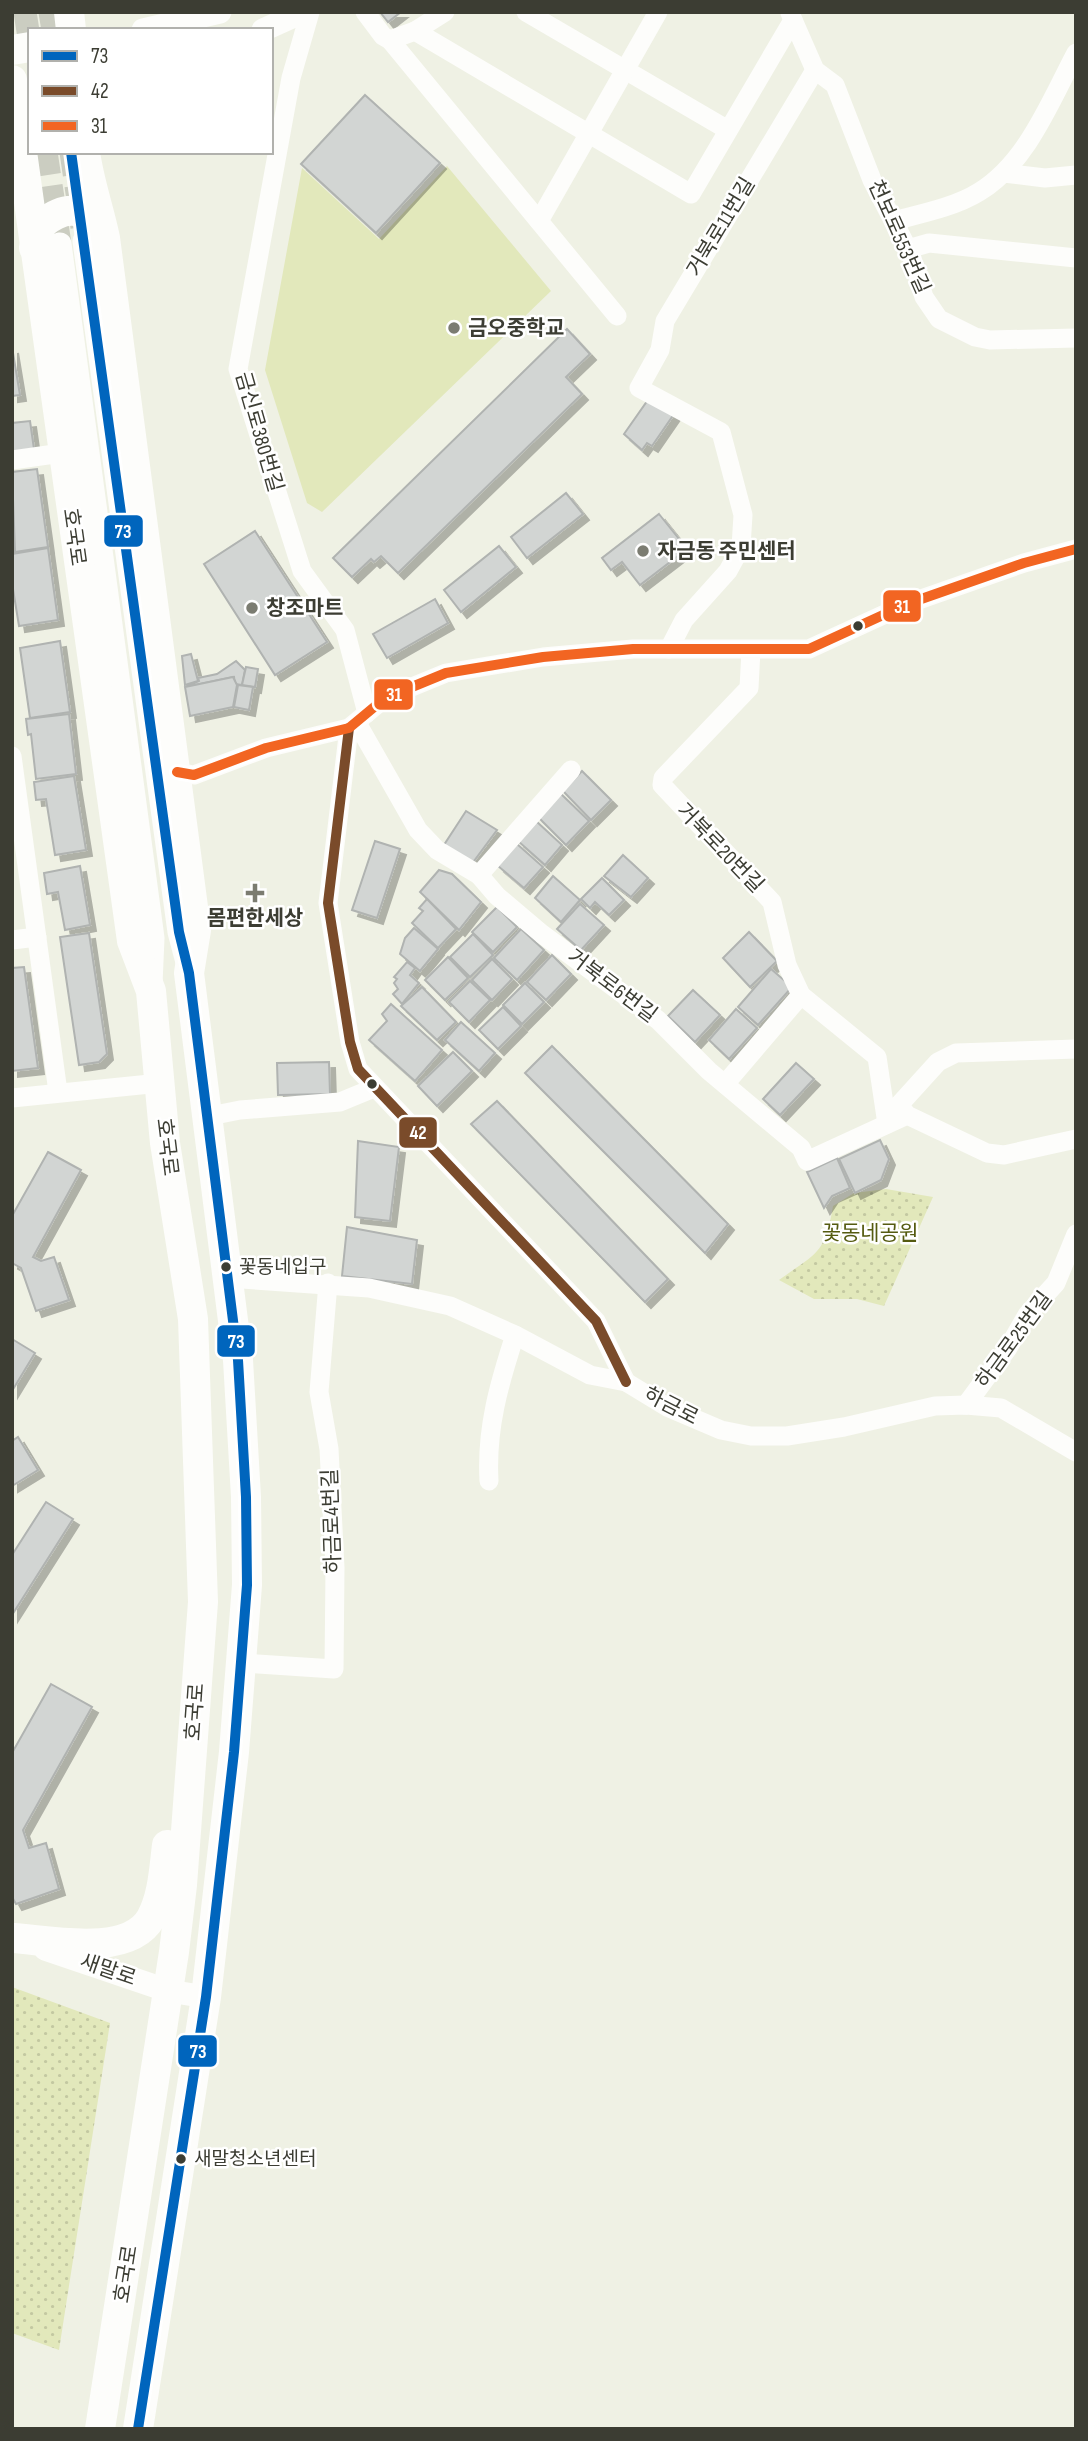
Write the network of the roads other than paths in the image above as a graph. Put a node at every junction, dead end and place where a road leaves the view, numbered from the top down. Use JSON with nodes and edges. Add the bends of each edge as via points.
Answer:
{"nodes":[{"id":1,"x":220,"y":12,"type":"edge"},
{"id":2,"x":303,"y":12,"type":"edge"},
{"id":3,"x":310,"y":12,"type":"edge"},
{"id":4,"x":365,"y":12,"type":"edge"},
{"id":5,"x":445,"y":12,"type":"edge"},
{"id":6,"x":526,"y":12,"type":"edge"},
{"id":7,"x":658,"y":12,"type":"edge"},
{"id":8,"x":792,"y":15,"type":"edge"},
{"id":9,"x":152,"y":28,"type":"edge"},
{"id":10,"x":267,"y":28,"type":"edge"},
{"id":11,"x":415,"y":32,"type":"junction"},
{"id":12,"x":390,"y":40,"type":"junction"},
{"id":13,"x":1076,"y":53,"type":"edge"},
{"id":14,"x":625,"y":70,"type":"junction"},
{"id":15,"x":815,"y":70,"type":"junction"},
{"id":16,"x":12,"y":80,"type":"edge"},
{"id":17,"x":728,"y":130,"type":"junction"},
{"id":18,"x":589,"y":134,"type":"junction"},
{"id":19,"x":85,"y":154,"type":"edge"},
{"id":20,"x":100,"y":154,"type":"edge"},
{"id":21,"x":1004,"y":173,"type":"junction"},
{"id":22,"x":1076,"y":175,"type":"edge"},
{"id":23,"x":19,"y":183,"type":"edge"},
{"id":24,"x":539,"y":221,"type":"junction"},
{"id":25,"x":893,"y":221,"type":"junction"},
{"id":26,"x":96,"y":231,"type":"junction"},
{"id":27,"x":47,"y":246,"type":"junction"},
{"id":28,"x":908,"y":249,"type":"junction"},
{"id":29,"x":1076,"y":258,"type":"edge"},
{"id":30,"x":617,"y":316,"type":"dead end"},
{"id":31,"x":1076,"y":338,"type":"edge"},
{"id":32,"x":62,"y":453,"type":"junction"},
{"id":33,"x":12,"y":460,"type":"edge"},
{"id":34,"x":1076,"y":549,"type":"edge"},
{"id":35,"x":668,"y":649,"type":"junction"},
{"id":36,"x":751,"y":650,"type":"junction"},
{"id":37,"x":357,"y":722,"type":"junction"},
{"id":38,"x":12,"y":756,"type":"edge"},
{"id":39,"x":570,"y":770,"type":"dead end"},
{"id":40,"x":177,"y":772,"type":"junction"},
{"id":41,"x":15,"y":786,"type":"edge"},
{"id":42,"x":479,"y":875,"type":"junction"},
{"id":43,"x":37,"y":937,"type":"junction"},
{"id":44,"x":12,"y":940,"type":"edge"},
{"id":45,"x":189,"y":973,"type":"junction"},
{"id":46,"x":151,"y":991,"type":"junction"},
{"id":47,"x":801,"y":995,"type":"junction"},
{"id":48,"x":1076,"y":1049,"type":"edge"},
{"id":49,"x":160,"y":1083,"type":"junction"},
{"id":50,"x":725,"y":1084,"type":"junction"},
{"id":51,"x":374,"y":1088,"type":"junction"},
{"id":52,"x":58,"y":1092,"type":"junction"},
{"id":53,"x":12,"y":1098,"type":"edge"},
{"id":54,"x":907,"y":1115,"type":"junction"},
{"id":55,"x":205,"y":1117,"type":"junction"},
{"id":56,"x":887,"y":1124,"type":"junction"},
{"id":57,"x":1076,"y":1139,"type":"edge"},
{"id":58,"x":1076,"y":1234,"type":"edge"},
{"id":59,"x":227,"y":1278,"type":"junction"},
{"id":60,"x":328,"y":1283,"type":"junction"},
{"id":61,"x":514,"y":1335,"type":"junction"},
{"id":62,"x":626,"y":1382,"type":"junction"},
{"id":63,"x":966,"y":1405,"type":"junction"},
{"id":64,"x":1076,"y":1452,"type":"edge"},
{"id":65,"x":489,"y":1480,"type":"dead end"},
{"id":66,"x":243,"y":1664,"type":"junction"},
{"id":67,"x":194,"y":1725,"type":"junction"},
{"id":68,"x":13,"y":1938,"type":"edge"},
{"id":69,"x":169,"y":1991,"type":"junction"},
{"id":70,"x":206,"y":1997,"type":"junction"},
{"id":71,"x":100,"y":2429,"type":"edge"},
{"id":72,"x":138,"y":2429,"type":"edge"}],
"edges":[{"from":1,"to":9,"type":"street"},
{"from":2,"to":10,"type":"street"},
{"from":3,"to":37,"type":"street","name":"금신로380번길","via":[[291,78],[238,369],[302,571],[345,630]]},
{"from":4,"to":12,"type":"street"},
{"from":5,"to":11,"type":"street"},
{"from":6,"to":14,"type":"street"},
{"from":7,"to":14,"type":"street"},
{"from":8,"to":15,"type":"street"},
{"from":8,"to":17,"type":"street"},
{"from":11,"to":12,"type":"street"},
{"from":11,"to":18,"type":"street"},
{"from":12,"to":24,"type":"street"},
{"from":13,"to":21,"type":"street","via":[[1037,126]]},
{"from":14,"to":17,"type":"street"},
{"from":14,"to":18,"type":"street"},
{"from":15,"to":25,"type":"street","name":"천보로553번길","via":[[835,85]]},
{"from":15,"to":35,"type":"street","name":"거북로11번길","via":[[665,321],[660,350],[639,388],[721,432],[743,515],[741,547],[728,571],[684,620]]},
{"from":16,"to":23,"type":"main road","name":"호국로"},
{"from":17,"to":18,"type":"street","via":[[691,194]]},
{"from":18,"to":24,"type":"street"},
{"from":19,"to":26,"type":"main road","name":"호국로"},
{"from":20,"to":26,"type":"main road"},
{"from":21,"to":22,"type":"street","via":[[1045,178]]},
{"from":21,"to":25,"type":"street","via":[[978,193]]},
{"from":23,"to":27,"type":"main road","name":"호국로"},
{"from":24,"to":30,"type":"street"},
{"from":25,"to":28,"type":"street","name":"천보로553번길"},
{"from":26,"to":27,"type":"main road","via":[[93,218],[68,209],[42,224]]},
{"from":26,"to":40,"type":"main road","name":"호국로"},
{"from":26,"to":45,"type":"street","name":"호국로","via":[[179,932]]},
{"from":27,"to":32,"type":"main road","name":"호국로"},
{"from":27,"to":46,"type":"street","name":"호국로","via":[[153,938]]},
{"from":28,"to":29,"type":"street","via":[[929,243]]},
{"from":28,"to":31,"type":"street","name":"천보로553번길","via":[[924,298],[939,319],[990,340]]},
{"from":32,"to":33,"type":"street"},
{"from":32,"to":46,"type":"main road","name":"호국로","via":[[132,941]]},
{"from":34,"to":36,"type":"street","via":[[907,604],[809,649]]},
{"from":35,"to":36,"type":"street"},
{"from":35,"to":37,"type":"street","via":[[543,657],[446,673],[385,698]]},
{"from":36,"to":47,"type":"street","name":"거북로20번길","via":[[749,688],[663,778],[662,785],[772,902],[787,965]]},
{"from":37,"to":40,"type":"street","via":[[194,775]]},
{"from":37,"to":42,"type":"street","name":"거북로6번길","via":[[418,830],[456,864]]},
{"from":37,"to":51,"type":"street","via":[[328,902],[350,1042],[358,1069]]},
{"from":38,"to":41,"type":"street"},
{"from":39,"to":42,"type":"street"},
{"from":40,"to":45,"type":"main road","name":"호국로","via":[[196,930]]},
{"from":41,"to":43,"type":"street"},
{"from":42,"to":50,"type":"street","name":"거북로6번길","via":[[542,934],[658,1020]]},
{"from":43,"to":44,"type":"street"},
{"from":43,"to":52,"type":"street"},
{"from":45,"to":55,"type":"main road","name":"호국로"},
{"from":46,"to":49,"type":"main road","name":"호국로"},
{"from":47,"to":50,"type":"street"},
{"from":47,"to":56,"type":"street","name":"거북로20번길","via":[[877,1057]]},
{"from":48,"to":54,"type":"street","via":[[956,1053],[938,1062],[908,1092],[899,1105]]},
{"from":49,"to":52,"type":"street"},
{"from":49,"to":67,"type":"main road","name":"호국로","via":[[193,1319],[203,1602]]},
{"from":50,"to":56,"type":"street","name":"거북로6번길","via":[[801,1148],[807,1161]]},
{"from":51,"to":55,"type":"street","via":[[340,1102]]},
{"from":51,"to":62,"type":"street","via":[[596,1321]]},
{"from":52,"to":53,"type":"street"},
{"from":54,"to":56,"type":"street","name":"거북로6번길"},
{"from":54,"to":57,"type":"street","via":[[988,1153],[1004,1155]]},
{"from":55,"to":59,"type":"main road","name":"호국로"},
{"from":58,"to":63,"type":"street","name":"하금로25번길","via":[[1056,1283],[1027,1315]]},
{"from":59,"to":60,"type":"street","name":"하금로"},
{"from":59,"to":66,"type":"main road","name":"호국로","via":[[238,1360],[245,1483]]},
{"from":60,"to":61,"type":"street","name":"하금로","via":[[450,1306]]},
{"from":60,"to":66,"type":"street","name":"하금로4번길","via":[[319,1392],[329,1449],[334,1668]]},
{"from":61,"to":62,"type":"street","name":"하금로","via":[[590,1375]]},
{"from":61,"to":65,"type":"street","via":[[494,1402],[487,1453]]},
{"from":62,"to":63,"type":"street","name":"하금로","via":[[667,1407],[720,1430],[751,1436],[787,1436],[935,1406]]},
{"from":63,"to":64,"type":"street","name":"하금로","via":[[1001,1408]]},
{"from":66,"to":70,"type":"main road","name":"호국로"},
{"from":67,"to":68,"type":"main road","via":[[159,1897],[146,1925],[120,1941]]},
{"from":67,"to":69,"type":"main road","name":"호국로"},
{"from":68,"to":69,"type":"street","name":"새말로"},
{"from":69,"to":70,"type":"street","name":"새말로"},
{"from":69,"to":71,"type":"main road","name":"호국로"},
{"from":70,"to":72,"type":"main road","name":"호국로"}]}
